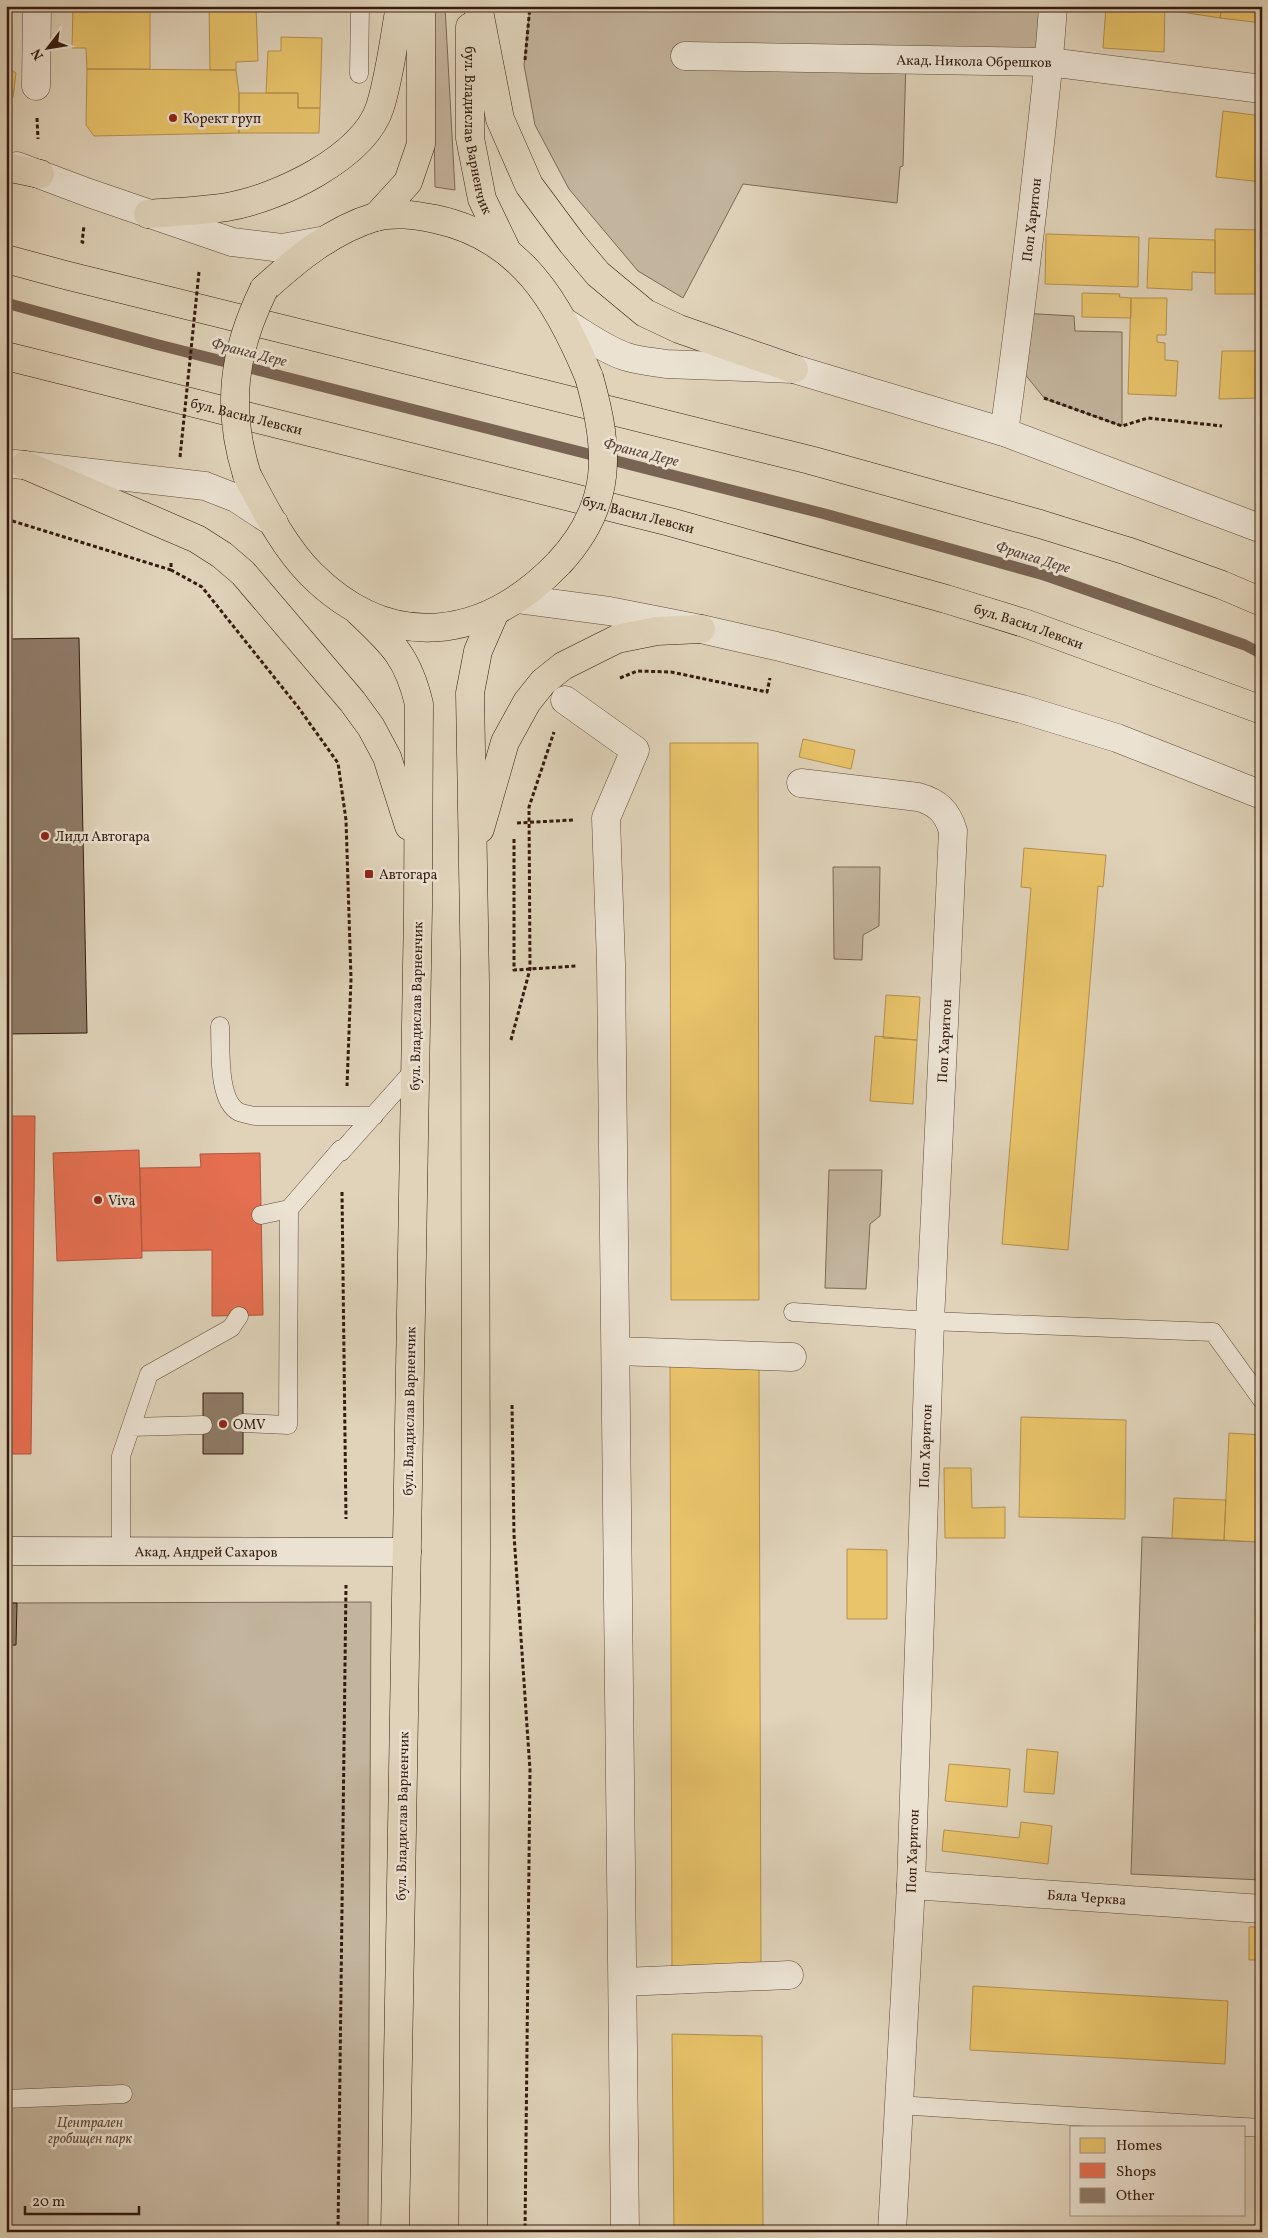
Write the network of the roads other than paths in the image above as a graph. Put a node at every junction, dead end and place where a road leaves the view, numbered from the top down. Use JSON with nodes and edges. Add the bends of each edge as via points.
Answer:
{"nodes":[{"id":1,"x":37,"y":6,"type":"edge"},
{"id":2,"x":360,"y":6,"type":"edge"},
{"id":3,"x":400,"y":6,"type":"edge"},
{"id":4,"x":420,"y":6,"type":"edge"},
{"id":5,"x":470,"y":6,"type":"edge"},
{"id":6,"x":478,"y":6,"type":"edge"},
{"id":7,"x":1052,"y":6,"type":"edge"},
{"id":8,"x":685,"y":56,"type":"dead end"},
{"id":9,"x":1049,"y":62,"type":"junction"},
{"id":10,"x":359,"y":74,"type":"dead end"},
{"id":11,"x":36,"y":86,"type":"road end"},
{"id":12,"x":1262,"y":89,"type":"edge"},
{"id":13,"x":6,"y":162,"type":"edge"},
{"id":14,"x":6,"y":167,"type":"edge"},
{"id":15,"x":40,"y":174,"type":"junction"},
{"id":16,"x":148,"y":214,"type":"junction"},
{"id":17,"x":376,"y":217,"type":"junction"},
{"id":18,"x":326,"y":240,"type":"junction"},
{"id":19,"x":506,"y":249,"type":"junction"},
{"id":20,"x":6,"y":259,"type":"edge"},
{"id":21,"x":564,"y":322,"type":"junction"},
{"id":22,"x":6,"y":356,"type":"edge"},
{"id":23,"x":794,"y":369,"type":"junction"},
{"id":24,"x":1004,"y":432,"type":"junction"},
{"id":25,"x":16,"y":464,"type":"edge"},
{"id":26,"x":274,"y":523,"type":"junction"},
{"id":27,"x":1262,"y":529,"type":"edge"},
{"id":28,"x":1262,"y":602,"type":"edge"},
{"id":29,"x":506,"y":605,"type":"junction"},
{"id":30,"x":358,"y":611,"type":"junction"},
{"id":31,"x":701,"y":629,"type":"junction"},
{"id":32,"x":565,"y":700,"type":"road end"},
{"id":33,"x":1262,"y":710,"type":"edge"},
{"id":34,"x":801,"y":783,"type":"dead end"},
{"id":35,"x":1262,"y":795,"type":"edge"},
{"id":36,"x":472,"y":857,"type":"junction"},
{"id":37,"x":418,"y":861,"type":"junction"},
{"id":38,"x":220,"y":1026,"type":"dead end"},
{"id":39,"x":415,"y":1069,"type":"junction"},
{"id":40,"x":374,"y":1116,"type":"junction"},
{"id":41,"x":290,"y":1209,"type":"junction"},
{"id":42,"x":261,"y":1215,"type":"dead end"},
{"id":43,"x":793,"y":1312,"type":"dead end"},
{"id":44,"x":239,"y":1316,"type":"dead end"},
{"id":45,"x":930,"y":1321,"type":"junction"},
{"id":46,"x":616,"y":1351,"type":"junction"},
{"id":47,"x":792,"y":1357,"type":"dead end"},
{"id":48,"x":1262,"y":1400,"type":"edge"},
{"id":49,"x":243,"y":1422,"type":"dead end"},
{"id":50,"x":203,"y":1425,"type":"dead end"},
{"id":51,"x":131,"y":1427,"type":"junction"},
{"id":52,"x":121,"y":1550,"type":"junction"},
{"id":53,"x":6,"y":1551,"type":"edge"},
{"id":54,"x":407,"y":1552,"type":"junction"},
{"id":55,"x":911,"y":1885,"type":"junction"},
{"id":56,"x":1262,"y":1909,"type":"edge"},
{"id":57,"x":789,"y":1975,"type":"dead end"},
{"id":58,"x":623,"y":1982,"type":"junction"},
{"id":59,"x":123,"y":2094,"type":"dead end"},
{"id":60,"x":6,"y":2099,"type":"edge"},
{"id":61,"x":898,"y":2105,"type":"junction"},
{"id":62,"x":1227,"y":2126,"type":"edge"},
{"id":63,"x":1246,"y":2127,"type":"edge"},
{"id":64,"x":1262,"y":2128,"type":"edge"},
{"id":65,"x":395,"y":2232,"type":"edge"},
{"id":66,"x":473,"y":2232,"type":"edge"},
{"id":67,"x":625,"y":2232,"type":"edge"},
{"id":68,"x":892,"y":2232,"type":"edge"}],
"edges":[{"from":1,"to":11,"type":"street"},
{"from":2,"to":10,"type":"lane"},
{"from":3,"to":16,"type":"main road","via":[[380,108],[356,142],[311,175],[252,201],[227,207]]},
{"from":4,"to":17,"type":"main road","via":[[419,156],[408,182]]},
{"from":5,"to":19,"type":"main road","name":"бул. Владислав Варненчик","via":[[470,138],[482,199]]},
{"from":6,"to":23,"type":"main road","via":[[500,119],[526,177],[598,274],[645,313],[679,329]]},
{"from":7,"to":9,"type":"street","name":"Поп Харитон"},
{"from":8,"to":9,"type":"street","name":"Акад. Никола Обрешков"},
{"from":9,"to":12,"type":"street","name":"Акад. Никола Обрешков"},
{"from":9,"to":24,"type":"street","name":"Поп Харитон"},
{"from":13,"to":15,"type":"street"},
{"from":14,"to":15,"type":"main road"},
{"from":15,"to":16,"type":"street"},
{"from":16,"to":18,"type":"street","via":[[232,242],[261,247],[282,248]]},
{"from":17,"to":18,"type":"main road"},
{"from":17,"to":19,"type":"main road","via":[[400,214],[454,223]]},
{"from":18,"to":26,"type":"main road","bridge":true,"via":[[309,250],[264,289],[245,333],[235,377],[236,429],[247,476]]},
{"from":19,"to":21,"type":"main road","via":[[525,267]]},
{"from":20,"to":28,"type":"main road","via":[[810,460],[1118,548]]},
{"from":21,"to":23,"type":"street","via":[[626,357],[666,364]]},
{"from":21,"to":29,"type":"main road","bridge":true,"via":[[589,377],[596,401],[603,466],[600,490],[586,531],[539,584]]},
{"from":22,"to":33,"type":"main road","name":"бул. Васил Левски","via":[[670,522],[946,599],[1027,624]]},
{"from":23,"to":24,"type":"street"},
{"from":24,"to":27,"type":"street"},
{"from":25,"to":26,"type":"street","via":[[205,486],[236,498]]},
{"from":25,"to":37,"type":"main road","via":[[174,528],[222,555],[243,573],[352,700],[371,727],[388,757],[398,784]]},
{"from":26,"to":30,"type":"main road","via":[[310,574]]},
{"from":29,"to":30,"type":"main road","via":[[465,622],[436,628],[384,623]]},
{"from":29,"to":31,"type":"street","via":[[609,611]]},
{"from":29,"to":36,"type":"main road","via":[[478,651],[470,693]]},
{"from":30,"to":37,"type":"main road","name":"бул. Владислав Варненчик","via":[[392,644],[414,682],[419,704]]},
{"from":31,"to":35,"type":"street","via":[[1022,709],[1117,738]]},
{"from":31,"to":36,"type":"main road","via":[[657,631],[617,639],[563,666],[542,682],[505,742]]},
{"from":32,"to":46,"type":"street","via":[[635,750],[606,818]]},
{"from":34,"to":45,"type":"street","name":"Поп Харитон","via":[[931,800],[950,818],[954,830]]},
{"from":36,"to":66,"type":"main road","via":[[476,1530]]},
{"from":37,"to":39,"type":"main road","name":"бул. Владислав Варненчик"},
{"from":38,"to":40,"type":"lane","via":[[223,1083],[227,1100],[238,1112],[255,1116]]},
{"from":39,"to":40,"type":"lane"},
{"from":39,"to":54,"type":"main road","name":"бул. Владислав Варненчик"},
{"from":40,"to":41,"type":"lane"},
{"from":41,"to":42,"type":"lane"},
{"from":41,"to":49,"type":"lane","via":[[288,1425]]},
{"from":43,"to":45,"type":"lane"},
{"from":44,"to":51,"type":"lane","via":[[231,1328],[148,1374]]},
{"from":45,"to":48,"type":"lane","via":[[1213,1332]]},
{"from":45,"to":55,"type":"street","name":"Поп Харитон"},
{"from":46,"to":47,"type":"street"},
{"from":46,"to":58,"type":"street"},
{"from":50,"to":51,"type":"lane"},
{"from":51,"to":52,"type":"lane","via":[[121,1456]]},
{"from":52,"to":53,"type":"street","name":"Акад. Андрей Сахаров"},
{"from":52,"to":54,"type":"street","name":"Акад. Андрей Сахаров"},
{"from":54,"to":65,"type":"main road","name":"бул. Владислав Варненчик"},
{"from":55,"to":56,"type":"street","name":"Бяла Черква"},
{"from":55,"to":61,"type":"street","name":"Поп Харитон"},
{"from":57,"to":58,"type":"street"},
{"from":58,"to":67,"type":"street"},
{"from":59,"to":60,"type":"lane"},
{"from":61,"to":62,"type":"lane"},
{"from":61,"to":68,"type":"street","name":"Поп Харитон"},
{"from":63,"to":64,"type":"lane"}]}
